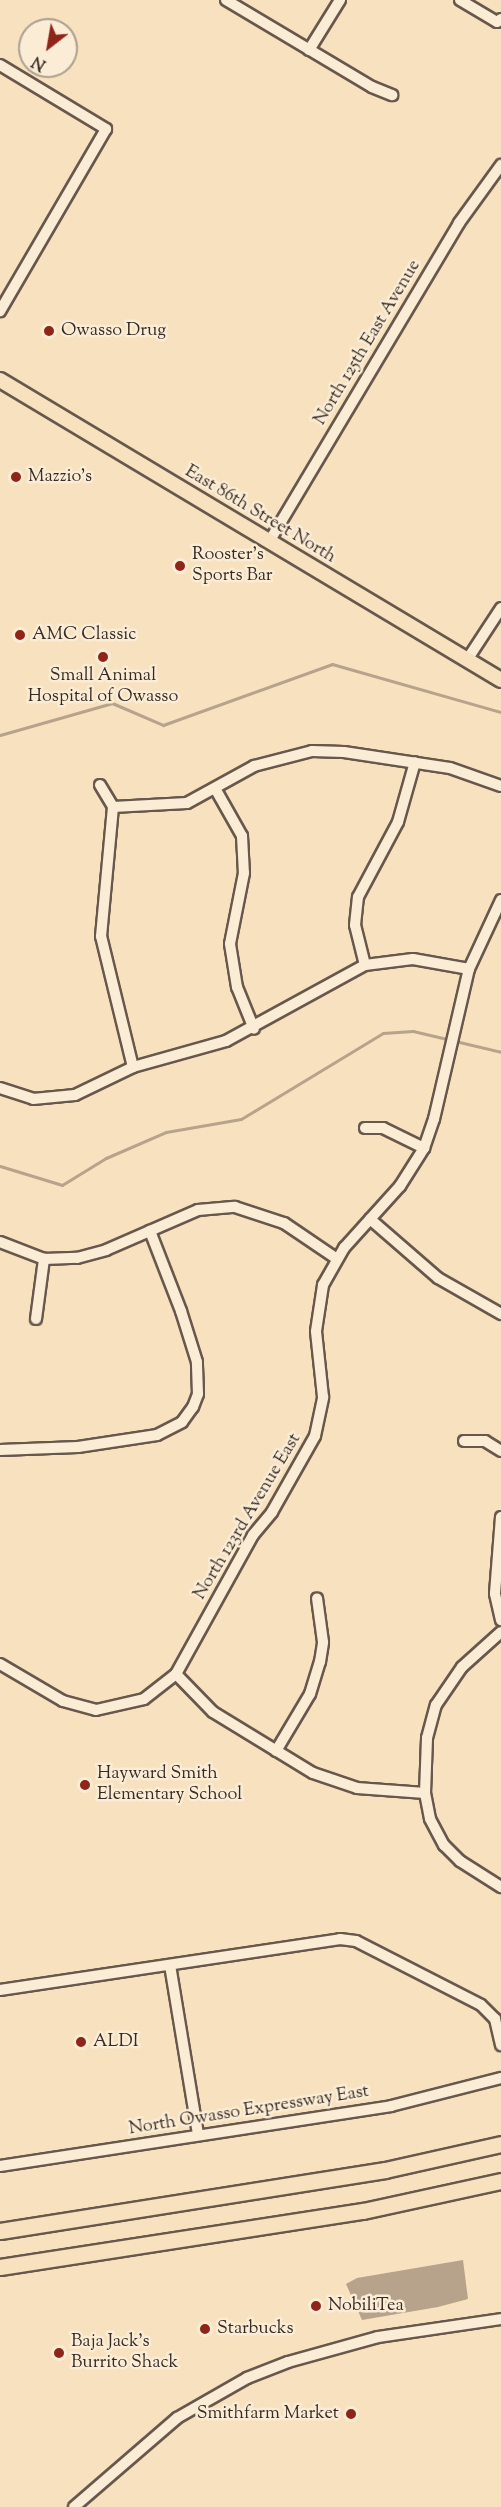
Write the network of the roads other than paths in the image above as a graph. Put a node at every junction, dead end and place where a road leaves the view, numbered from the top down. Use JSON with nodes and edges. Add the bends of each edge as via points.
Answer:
{"nodes":[{"id":1,"x":226,"y":0,"type":"edge"},
{"id":2,"x":340,"y":0,"type":"edge"},
{"id":3,"x":460,"y":0,"type":"edge"},
{"id":4,"x":499,"y":21,"type":"edge"},
{"id":5,"x":309,"y":50,"type":"junction"},
{"id":6,"x":0,"y":65,"type":"edge"},
{"id":7,"x":392,"y":95,"type":"dead end"},
{"id":8,"x":501,"y":165,"type":"edge"},
{"id":9,"x":0,"y":311,"type":"edge"},
{"id":10,"x":0,"y":380,"type":"edge"},
{"id":11,"x":269,"y":542,"type":"junction"},
{"id":12,"x":501,"y":608,"type":"edge"},
{"id":13,"x":467,"y":660,"type":"junction"},
{"id":14,"x":501,"y":680,"type":"edge"},
{"id":15,"x":416,"y":762,"type":"junction"},
{"id":16,"x":100,"y":784,"type":"dead end"},
{"id":17,"x":501,"y":786,"type":"edge"},
{"id":18,"x":216,"y":790,"type":"junction"},
{"id":19,"x":113,"y":807,"type":"junction"},
{"id":20,"x":501,"y":900,"type":"edge"},
{"id":21,"x":497,"y":917,"type":"edge"},
{"id":22,"x":365,"y":965,"type":"junction"},
{"id":23,"x":469,"y":969,"type":"junction"},
{"id":24,"x":254,"y":1029,"type":"junction"},
{"id":25,"x":133,"y":1067,"type":"junction"},
{"id":26,"x":0,"y":1088,"type":"edge"},
{"id":27,"x":365,"y":1128,"type":"dead end"},
{"id":28,"x":424,"y":1148,"type":"junction"},
{"id":29,"x":370,"y":1219,"type":"junction"},
{"id":30,"x":150,"y":1231,"type":"junction"},
{"id":31,"x":0,"y":1242,"type":"edge"},
{"id":32,"x":44,"y":1258,"type":"junction"},
{"id":33,"x":337,"y":1259,"type":"junction"},
{"id":34,"x":501,"y":1314,"type":"edge"},
{"id":35,"x":36,"y":1319,"type":"dead end"},
{"id":36,"x":464,"y":1441,"type":"dead end"},
{"id":37,"x":0,"y":1450,"type":"edge"},
{"id":38,"x":501,"y":1450,"type":"edge"},
{"id":39,"x":501,"y":1516,"type":"edge"},
{"id":40,"x":317,"y":1598,"type":"dead end"},
{"id":41,"x":501,"y":1620,"type":"edge"},
{"id":42,"x":501,"y":1632,"type":"edge"},
{"id":43,"x":2,"y":1665,"type":"edge"},
{"id":44,"x":176,"y":1674,"type":"junction"},
{"id":45,"x":276,"y":1751,"type":"junction"},
{"id":46,"x":425,"y":1793,"type":"junction"},
{"id":47,"x":501,"y":1887,"type":"edge"},
{"id":48,"x":170,"y":1965,"type":"junction"},
{"id":49,"x":0,"y":1990,"type":"edge"},
{"id":50,"x":501,"y":2045,"type":"edge"},
{"id":51,"x":501,"y":2078,"type":"edge"},
{"id":52,"x":198,"y":2135,"type":"junction"},
{"id":53,"x":501,"y":2144,"type":"edge"},
{"id":54,"x":0,"y":2166,"type":"edge"},
{"id":55,"x":501,"y":2181,"type":"edge"},
{"id":56,"x":0,"y":2231,"type":"edge"},
{"id":57,"x":0,"y":2267,"type":"edge"},
{"id":58,"x":501,"y":2319,"type":"edge"},
{"id":59,"x":74,"y":2507,"type":"edge"}],
"edges":[{"from":1,"to":5,"type":"street"},
{"from":2,"to":5,"type":"street"},
{"from":3,"to":4,"type":"street"},
{"from":5,"to":7,"type":"street"},
{"from":6,"to":9,"type":"street","via":[[106,129]]},
{"from":8,"to":11,"type":"street","name":"North 125th East Avenue","via":[[459,223]]},
{"from":10,"to":11,"type":"main road","name":"East 86th Street North"},
{"from":11,"to":13,"type":"main road","name":"East 86th Street North"},
{"from":12,"to":13,"type":"street"},
{"from":13,"to":14,"type":"main road","name":"East 86th Street North"},
{"from":15,"to":17,"type":"street","via":[[450,768]]},
{"from":15,"to":18,"type":"street","via":[[344,752],[297,752],[254,766]]},
{"from":15,"to":22,"type":"street","via":[[398,822],[358,897],[355,925]]},
{"from":16,"to":19,"type":"street"},
{"from":18,"to":19,"type":"street","via":[[172,806]]},
{"from":18,"to":24,"type":"street","via":[[237,826],[245,857],[230,944],[237,987]]},
{"from":19,"to":25,"type":"street","via":[[101,936]]},
{"from":20,"to":21,"type":"street","name":"North 123rd Avenue East"},
{"from":21,"to":23,"type":"street","name":"North 123rd Avenue East"},
{"from":22,"to":23,"type":"street","via":[[413,959]]},
{"from":22,"to":24,"type":"street"},
{"from":23,"to":28,"type":"street","name":"North 123rd Avenue East"},
{"from":24,"to":25,"type":"street","via":[[226,1041]]},
{"from":25,"to":26,"type":"street","via":[[61,1098],[33,1099]]},
{"from":27,"to":28,"type":"street","via":[[383,1128]]},
{"from":28,"to":29,"type":"street","name":"North 123rd Avenue East","via":[[400,1186]]},
{"from":29,"to":33,"type":"street","name":"North 123rd Avenue East"},
{"from":29,"to":34,"type":"street","via":[[438,1278]]},
{"from":30,"to":32,"type":"street","via":[[92,1254]]},
{"from":30,"to":33,"type":"street","via":[[198,1210],[246,1208],[284,1223]]},
{"from":30,"to":37,"type":"street","via":[[182,1311],[196,1362],[198,1394],[193,1407],[182,1422],[157,1435],[78,1447]]},
{"from":31,"to":32,"type":"street"},
{"from":32,"to":35,"type":"street"},
{"from":33,"to":44,"type":"street","name":"North 123rd Avenue East","via":[[317,1307],[323,1397],[315,1436],[272,1512],[253,1535]]},
{"from":36,"to":38,"type":"street","via":[[485,1441]]},
{"from":39,"to":41,"type":"street","via":[[495,1594]]},
{"from":40,"to":45,"type":"street","via":[[323,1642],[320,1662],[310,1694]]},
{"from":42,"to":46,"type":"street","via":[[462,1667],[436,1705],[427,1738]]},
{"from":43,"to":44,"type":"street","name":"North 123rd Avenue East","via":[[63,1701],[96,1710],[144,1699]]},
{"from":44,"to":45,"type":"street","via":[[213,1712]]},
{"from":45,"to":46,"type":"street","via":[[340,1784],[374,1791]]},
{"from":46,"to":47,"type":"street","via":[[430,1819],[444,1845],[460,1861]]},
{"from":48,"to":49,"type":"street"},
{"from":48,"to":50,"type":"street","via":[[340,1939],[356,1941],[481,2005],[495,2019]]},
{"from":48,"to":52,"type":"street"},
{"from":51,"to":52,"type":"street","name":"North Owasso Expressway East","via":[[391,2106]]},
{"from":52,"to":54,"type":"street","name":"North Owasso Expressway East"},
{"from":53,"to":56,"type":"highway","via":[[385,2170]]},
{"from":55,"to":57,"type":"highway","via":[[363,2211]]},
{"from":58,"to":59,"type":"street","via":[[378,2337],[288,2362],[247,2378],[177,2418]]}]}
